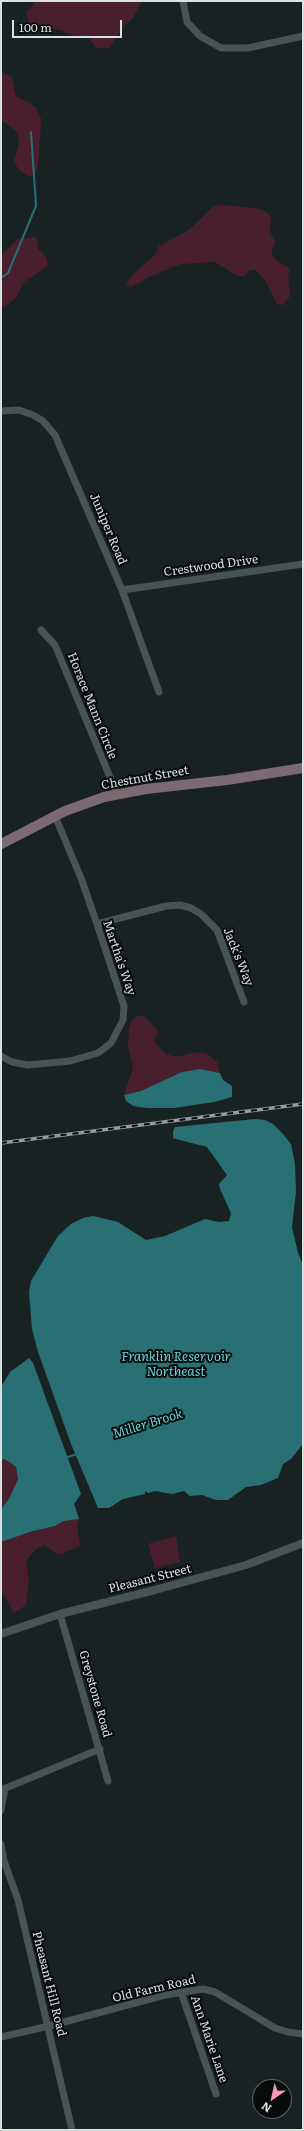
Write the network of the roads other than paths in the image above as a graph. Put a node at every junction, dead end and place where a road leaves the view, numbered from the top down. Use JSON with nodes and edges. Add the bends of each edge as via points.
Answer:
{"nodes":[{"id":1,"x":182,"y":1,"type":"edge"},
{"id":2,"x":303,"y":36,"type":"edge"},
{"id":3,"x":1,"y":411,"type":"edge"},
{"id":4,"x":303,"y":564,"type":"edge"},
{"id":5,"x":122,"y":590,"type":"junction"},
{"id":6,"x":42,"y":630,"type":"dead end"},
{"id":7,"x":159,"y":692,"type":"dead end"},
{"id":8,"x":303,"y":768,"type":"edge"},
{"id":9,"x":117,"y":794,"type":"junction"},
{"id":10,"x":54,"y":816,"type":"junction"},
{"id":11,"x":1,"y":844,"type":"edge"},
{"id":12,"x":97,"y":924,"type":"junction"},
{"id":13,"x":244,"y":1002,"type":"dead end"},
{"id":14,"x":1,"y":1056,"type":"edge"},
{"id":15,"x":303,"y":1543,"type":"edge"},
{"id":16,"x":60,"y":1614,"type":"junction"},
{"id":17,"x":1,"y":1634,"type":"edge"},
{"id":18,"x":100,"y":1749,"type":"junction"},
{"id":19,"x":108,"y":1781,"type":"dead end"},
{"id":20,"x":3,"y":1789,"type":"edge"},
{"id":21,"x":1,"y":1810,"type":"edge"},
{"id":22,"x":1,"y":1844,"type":"edge"},
{"id":23,"x":181,"y":1992,"type":"junction"},
{"id":24,"x":49,"y":2026,"type":"junction"},
{"id":25,"x":303,"y":2034,"type":"edge"},
{"id":26,"x":1,"y":2037,"type":"edge"},
{"id":27,"x":216,"y":2094,"type":"dead end"},
{"id":28,"x":72,"y":2130,"type":"edge"}],
"edges":[{"from":1,"to":2,"type":"street","via":[[187,22],[200,36],[221,48],[248,48]]},
{"from":3,"to":5,"type":"street","name":"Juniper Road","via":[[19,410],[33,415],[43,421],[55,435]]},
{"from":4,"to":5,"type":"street","name":"Crestwood Drive"},
{"from":5,"to":7,"type":"street","name":"Juniper Road"},
{"from":6,"to":9,"type":"street","name":"Horace Mann Circle","via":[[55,645]]},
{"from":8,"to":9,"type":"main road","name":"Chestnut Street"},
{"from":9,"to":10,"type":"main road","name":"Chestnut Street","via":[[88,802]]},
{"from":10,"to":11,"type":"main road","name":"Chestnut Street"},
{"from":10,"to":12,"type":"street","name":"Martha's Way","via":[[81,878]]},
{"from":12,"to":13,"type":"street","name":"Jack's Way","via":[[166,906],[180,905],[191,908],[206,918],[217,930]]},
{"from":12,"to":14,"type":"street","name":"Martha's Way","via":[[124,1006],[123,1020],[111,1043],[98,1053],[70,1061],[24,1064],[12,1062]]},
{"from":15,"to":16,"type":"street","name":"Pleasant Street","via":[[223,1572]]},
{"from":16,"to":17,"type":"street","name":"Pleasant Street"},
{"from":16,"to":18,"type":"street","name":"Greystone Road"},
{"from":18,"to":19,"type":"street","name":"Greystone Road"},
{"from":18,"to":20,"type":"street"},
{"from":20,"to":21,"type":"street"},
{"from":22,"to":24,"type":"street","name":"Pheasant Hill Road","via":[[4,1861],[18,1900]]},
{"from":23,"to":24,"type":"street","name":"Old Farm Road"},
{"from":23,"to":25,"type":"street","name":"Old Farm Road","via":[[203,1989],[216,1992],[275,2028]]},
{"from":23,"to":27,"type":"street","name":"Ann Marie Lane"},
{"from":24,"to":26,"type":"street","name":"Old Farm Road"},
{"from":24,"to":28,"type":"street","name":"Pheasant Hill Road"}]}
